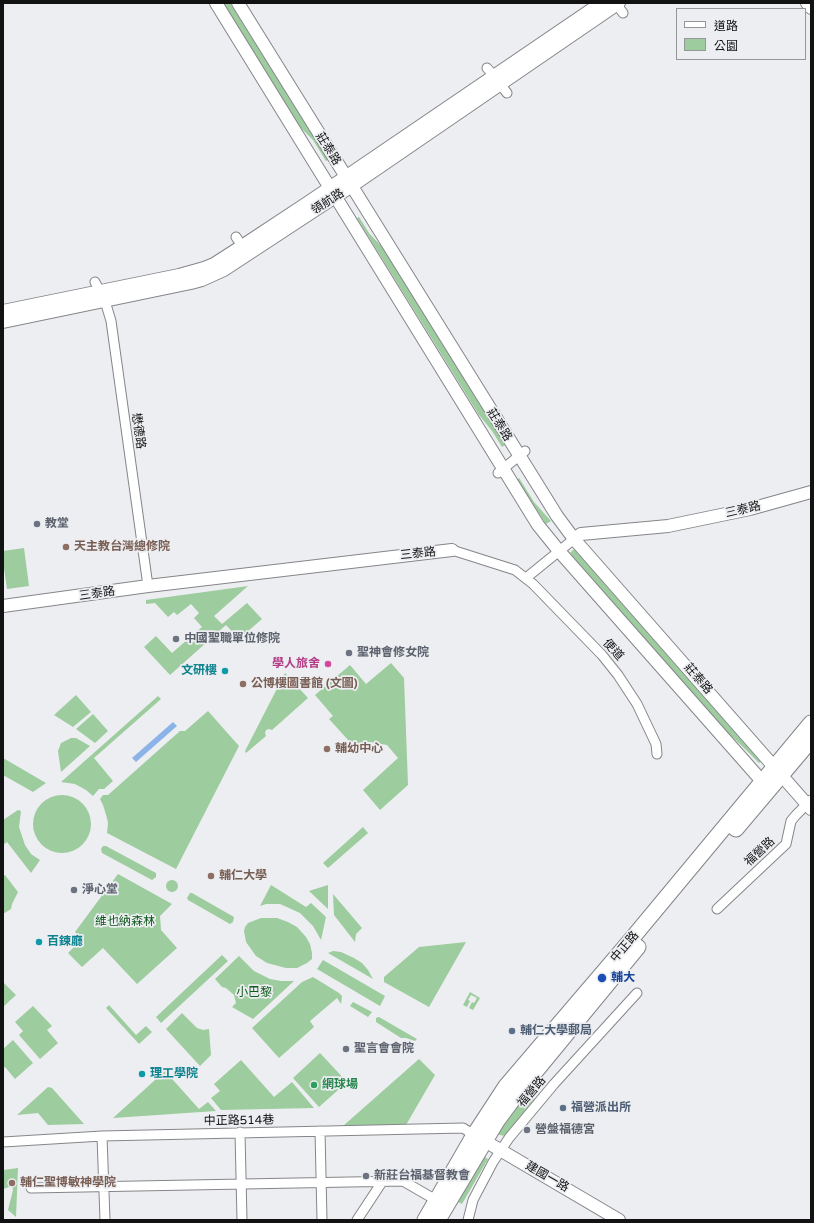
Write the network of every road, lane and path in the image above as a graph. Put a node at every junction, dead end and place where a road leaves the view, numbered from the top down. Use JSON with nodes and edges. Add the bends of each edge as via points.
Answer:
{"nodes":[{"id":1,"x":216,"y":3,"type":"edge"},
{"id":2,"x":238,"y":3,"type":"edge"},
{"id":3,"x":601,"y":3,"type":"edge"},
{"id":4,"x":807,"y":3,"type":"edge"},
{"id":5,"x":620,"y":7,"type":"edge"},
{"id":6,"x":811,"y":8,"type":"edge"},
{"id":7,"x":497,"y":80,"type":"junction"},
{"id":8,"x":349,"y":182,"type":"junction"},
{"id":9,"x":333,"y":192,"type":"junction"},
{"id":10,"x":100,"y":291,"type":"junction"},
{"id":11,"x":3,"y":311,"type":"edge"},
{"id":12,"x":3,"y":322,"type":"edge"},
{"id":13,"x":522,"y":454,"type":"junction"},
{"id":14,"x":501,"y":470,"type":"junction"},
{"id":15,"x":811,"y":492,"type":"edge"},
{"id":16,"x":574,"y":539,"type":"junction"},
{"id":17,"x":452,"y":550,"type":"joint"},
{"id":18,"x":558,"y":551,"type":"junction"},
{"id":19,"x":526,"y":578,"type":"junction"},
{"id":20,"x":148,"y":586,"type":"junction"},
{"id":21,"x":3,"y":606,"type":"edge"},
{"id":22,"x":811,"y":723,"type":"edge"},
{"id":23,"x":811,"y":740,"type":"edge"},
{"id":24,"x":657,"y":754,"type":"dead end"},
{"id":25,"x":778,"y":771,"type":"junction"},
{"id":26,"x":766,"y":786,"type":"junction"},
{"id":27,"x":810,"y":804,"type":"edge"},
{"id":28,"x":717,"y":909,"type":"dead end"},
{"id":29,"x":637,"y":993,"type":"dead end"},
{"id":30,"x":320,"y":1131,"type":"junction"},
{"id":31,"x":240,"y":1132,"type":"junction"},
{"id":32,"x":102,"y":1136,"type":"junction"},
{"id":33,"x":479,"y":1138,"type":"junction"},
{"id":34,"x":3,"y":1142,"type":"edge"},
{"id":35,"x":500,"y":1150,"type":"junction"},
{"id":36,"x":382,"y":1182,"type":"junction"},
{"id":37,"x":321,"y":1183,"type":"junction"},
{"id":38,"x":241,"y":1184,"type":"junction"},
{"id":39,"x":104,"y":1187,"type":"junction"},
{"id":40,"x":30,"y":1188,"type":"dead end"},
{"id":41,"x":436,"y":1200,"type":"junction"},
{"id":42,"x":105,"y":1220,"type":"edge"},
{"id":43,"x":242,"y":1220,"type":"edge"},
{"id":44,"x":322,"y":1220,"type":"edge"},
{"id":45,"x":357,"y":1220,"type":"edge"},
{"id":46,"x":425,"y":1220,"type":"edge"},
{"id":47,"x":438,"y":1220,"type":"edge"},
{"id":48,"x":468,"y":1220,"type":"edge"},
{"id":49,"x":619,"y":1220,"type":"edge"}],
"edges":[{"from":1,"to":9,"type":"street","name":"莊泰路"},
{"from":2,"to":8,"type":"street","name":"莊泰路"},
{"from":3,"to":7,"type":"street","name":"領航路"},
{"from":4,"to":6,"type":"street"},
{"from":5,"to":7,"type":"street","name":"領航路"},
{"from":7,"to":8,"type":"street","name":"領航路"},
{"from":8,"to":9,"type":"street","name":"領航路"},
{"from":8,"to":13,"type":"street","name":"莊泰路"},
{"from":9,"to":10,"type":"street","name":"領航路","via":[[239,242],[214,264],[194,271]]},
{"from":9,"to":10,"type":"street","name":"領航路","via":[[232,265],[214,275],[191,283]]},
{"from":9,"to":14,"type":"street","name":"莊泰路"},
{"from":10,"to":11,"type":"street","name":"領航路"},
{"from":10,"to":12,"type":"street","name":"領航路"},
{"from":10,"to":20,"type":"street","name":"懋德路","via":[[111,321]]},
{"from":13,"to":14,"type":"street"},
{"from":13,"to":16,"type":"street","name":"莊泰路","via":[[557,516]]},
{"from":14,"to":18,"type":"street","name":"莊泰路"},
{"from":15,"to":16,"type":"street","name":"三泰路","via":[[750,509],[668,526],[580,534]]},
{"from":16,"to":18,"type":"street","name":"三泰路"},
{"from":16,"to":25,"type":"street","name":"莊泰路"},
{"from":17,"to":19,"type":"street","name":"三泰路","via":[[514,570]]},
{"from":17,"to":20,"type":"street","name":"三泰路"},
{"from":18,"to":19,"type":"street","name":"三泰路"},
{"from":18,"to":26,"type":"street","name":"莊泰路"},
{"from":19,"to":24,"type":"street","name":"便道","via":[[602,655],[618,675],[644,717],[656,744]]},
{"from":20,"to":21,"type":"street","name":"三泰路"},
{"from":22,"to":25,"type":"main road","name":"中正路"},
{"from":23,"to":25,"type":"main road","name":"中正路"},
{"from":25,"to":26,"type":"main road","name":"中正路"},
{"from":25,"to":27,"type":"street","name":"莊泰路"},
{"from":26,"to":33,"type":"main road","name":"中正路","via":[[629,942],[521,1079],[497,1121]]},
{"from":27,"to":28,"type":"street","name":"福營路","via":[[791,821],[786,844]]},
{"from":29,"to":35,"type":"street","name":"福營路","via":[[554,1084]]},
{"from":30,"to":31,"type":"street","name":"中正路514巷"},
{"from":30,"to":33,"type":"street","name":"中正路514巷","via":[[463,1128]]},
{"from":30,"to":37,"type":"street"},
{"from":31,"to":32,"type":"street","name":"中正路514巷"},
{"from":31,"to":38,"type":"street"},
{"from":32,"to":34,"type":"street","name":"中正路514巷"},
{"from":32,"to":39,"type":"street"},
{"from":33,"to":35,"type":"street","name":"建國一路"},
{"from":33,"to":41,"type":"main road","name":"中正路"},
{"from":33,"to":47,"type":"main road","name":"中正路"},
{"from":35,"to":48,"type":"street","name":"福營路","via":[[473,1200]]},
{"from":35,"to":49,"type":"street","name":"建國一路"},
{"from":36,"to":37,"type":"street"},
{"from":36,"to":41,"type":"street","via":[[403,1181]]},
{"from":36,"to":45,"type":"street"},
{"from":37,"to":38,"type":"street"},
{"from":37,"to":44,"type":"street"},
{"from":38,"to":39,"type":"street"},
{"from":38,"to":43,"type":"street"},
{"from":39,"to":40,"type":"street"},
{"from":39,"to":42,"type":"street"},
{"from":41,"to":46,"type":"main road","name":"中正路"}]}
